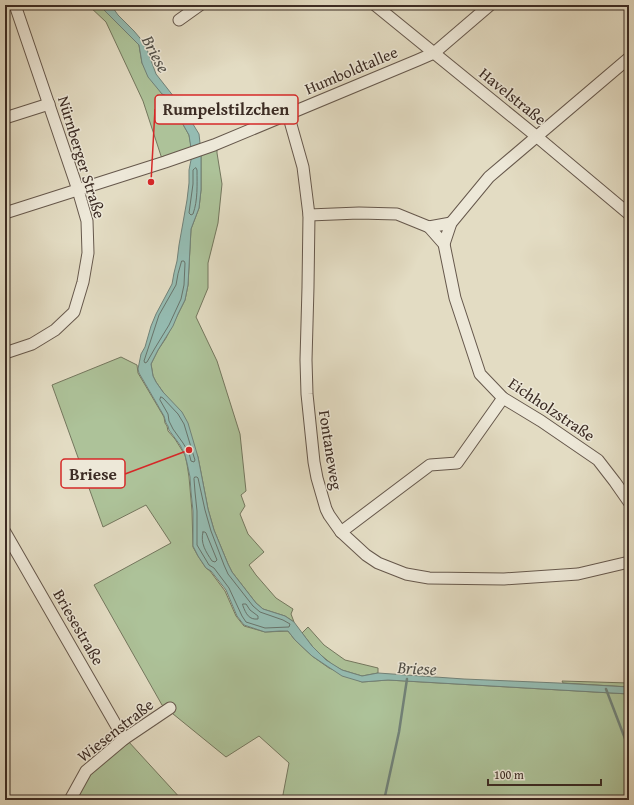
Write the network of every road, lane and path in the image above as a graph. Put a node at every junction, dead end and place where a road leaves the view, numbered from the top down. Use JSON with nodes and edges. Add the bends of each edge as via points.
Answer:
{"nodes":[{"id":1,"x":15,"y":5,"type":"edge"},
{"id":2,"x":200,"y":5,"type":"edge"},
{"id":3,"x":375,"y":5,"type":"edge"},
{"id":4,"x":490,"y":5,"type":"edge"},
{"id":5,"x":179,"y":20,"type":"dead end"},
{"id":6,"x":434,"y":53,"type":"junction"},
{"id":7,"x":629,"y":58,"type":"edge"},
{"id":8,"x":49,"y":104,"type":"junction"},
{"id":9,"x":288,"y":114,"type":"junction"},
{"id":10,"x":5,"y":118,"type":"edge"},
{"id":11,"x":536,"y":136,"type":"junction"},
{"id":12,"x":78,"y":190,"type":"junction"},
{"id":13,"x":5,"y":213,"type":"edge"},
{"id":14,"x":629,"y":214,"type":"edge"},
{"id":15,"x":309,"y":215,"type":"junction"},
{"id":16,"x":451,"y":223,"type":"junction"},
{"id":17,"x":429,"y":227,"type":"junction"},
{"id":18,"x":444,"y":244,"type":"junction"},
{"id":19,"x":5,"y":353,"type":"edge"},
{"id":20,"x":503,"y":398,"type":"junction"},
{"id":21,"x":629,"y":502,"type":"edge"},
{"id":22,"x":5,"y":532,"type":"edge"},
{"id":23,"x":341,"y":532,"type":"junction"},
{"id":24,"x":629,"y":562,"type":"edge"},
{"id":25,"x":170,"y":708,"type":"dead end"},
{"id":26,"x":124,"y":739,"type":"junction"},
{"id":27,"x":70,"y":800,"type":"edge"}],
"edges":[{"from":1,"to":8,"type":"street","name":"Nürnberger Straße"},
{"from":2,"to":5,"type":"street"},
{"from":3,"to":6,"type":"street","name":"Havelstraße"},
{"from":4,"to":6,"type":"street","name":"Humboldtallee"},
{"from":6,"to":9,"type":"street","name":"Humboldtallee"},
{"from":6,"to":11,"type":"street","name":"Havelstraße"},
{"from":7,"to":11,"type":"street","name":"Eichholzstraße"},
{"from":8,"to":10,"type":"street"},
{"from":8,"to":12,"type":"street","name":"Nürnberger Straße"},
{"from":9,"to":12,"type":"street","name":"Humboldtallee","via":[[214,145]]},
{"from":9,"to":15,"type":"street","name":"Fontaneweg","via":[[304,167]]},
{"from":11,"to":14,"type":"street","name":"Havelstraße"},
{"from":11,"to":16,"type":"street","name":"Eichholzstraße","via":[[489,177]]},
{"from":12,"to":13,"type":"street"},
{"from":12,"to":19,"type":"street","name":"Nürnberger Straße","via":[[87,221],[88,253],[74,312],[55,330],[32,344]]},
{"from":15,"to":17,"type":"street","name":"Eichholzstraße","via":[[397,214]]},
{"from":15,"to":23,"type":"street","name":"Fontaneweg","via":[[307,394],[317,478],[326,510]]},
{"from":16,"to":17,"type":"street"},
{"from":16,"to":18,"type":"street","name":"Eichholzstraße"},
{"from":17,"to":18,"type":"street","name":"Eichholzstraße"},
{"from":18,"to":20,"type":"street","name":"Eichholzstraße","via":[[455,298],[480,374]]},
{"from":20,"to":21,"type":"street","name":"Eichholzstraße","via":[[542,420],[598,460]]},
{"from":20,"to":23,"type":"street","via":[[457,463],[430,465]]},
{"from":22,"to":26,"type":"street","name":"Briesestraße"},
{"from":23,"to":24,"type":"street","name":"Fontaneweg","via":[[378,563],[406,574],[428,578],[504,578],[578,574]]},
{"from":25,"to":26,"type":"street","name":"Wiesenstraße"},
{"from":26,"to":27,"type":"street","name":"Wiesenstraße","via":[[86,771]]}]}
